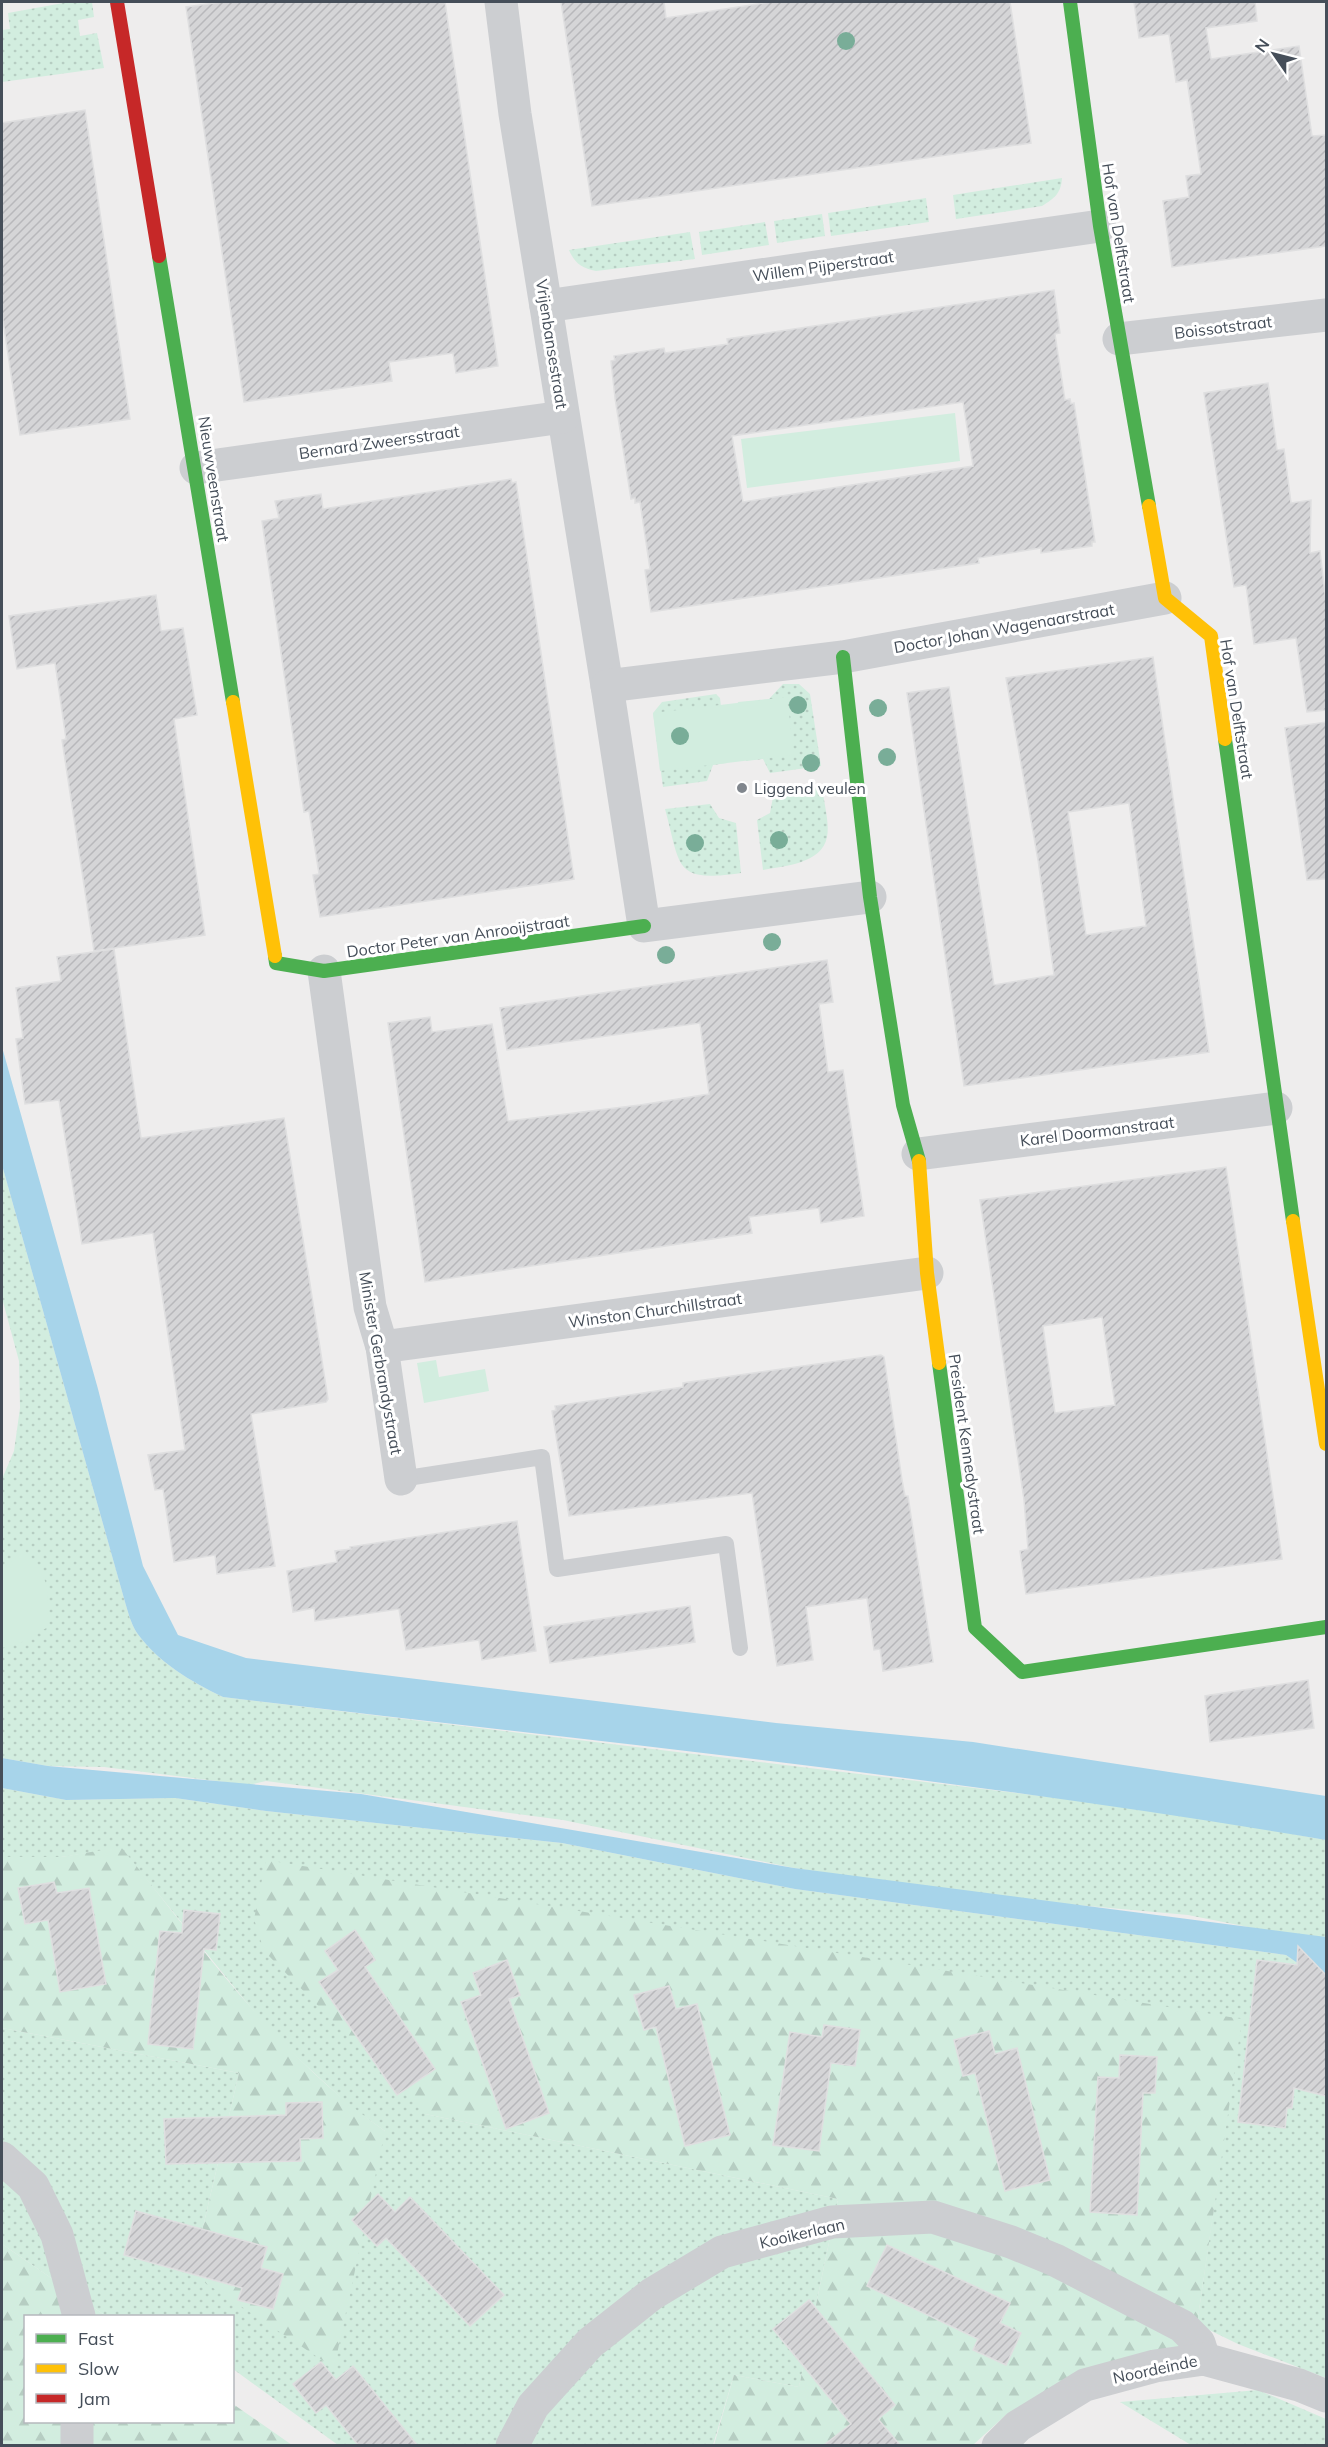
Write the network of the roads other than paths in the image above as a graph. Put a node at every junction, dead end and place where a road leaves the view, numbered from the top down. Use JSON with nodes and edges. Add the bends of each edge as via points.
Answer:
{"nodes":[{"id":1,"x":117,"y":2,"type":"edge"},
{"id":2,"x":501,"y":2,"type":"edge"},
{"id":3,"x":1070,"y":2,"type":"edge"},
{"id":4,"x":1100,"y":226,"type":"junction"},
{"id":5,"x":546,"y":306,"type":"junction"},
{"id":6,"x":1326,"y":315,"type":"edge"},
{"id":7,"x":1119,"y":339,"type":"junction"},
{"id":8,"x":563,"y":417,"type":"junction"},
{"id":9,"x":196,"y":468,"type":"junction"},
{"id":10,"x":1165,"y":598,"type":"junction"},
{"id":11,"x":843,"y":657,"type":"junction"},
{"id":12,"x":607,"y":686,"type":"junction"},
{"id":13,"x":870,"y":897,"type":"junction"},
{"id":14,"x":644,"y":926,"type":"junction"},
{"id":15,"x":276,"y":963,"type":"joint"},
{"id":16,"x":324,"y":971,"type":"junction"},
{"id":17,"x":1276,"y":1108,"type":"junction"},
{"id":18,"x":918,"y":1154,"type":"junction"},
{"id":19,"x":927,"y":1273,"type":"junction"},
{"id":20,"x":382,"y":1347,"type":"junction"},
{"id":21,"x":1326,"y":1444,"type":"edge"},
{"id":22,"x":401,"y":1479,"type":"joint"},
{"id":23,"x":1326,"y":1627,"type":"edge"},
{"id":24,"x":740,"y":1648,"type":"dead end"},
{"id":25,"x":2,"y":2158,"type":"edge"},
{"id":26,"x":79,"y":2315,"type":"edge"},
{"id":27,"x":1204,"y":2359,"type":"junction"},
{"id":28,"x":1326,"y":2396,"type":"edge"},
{"id":29,"x":77,"y":2423,"type":"edge"},
{"id":30,"x":77,"y":2445,"type":"edge"},
{"id":31,"x":512,"y":2445,"type":"edge"},
{"id":32,"x":998,"y":2445,"type":"edge"}],
"edges":[{"from":1,"to":9,"type":"street","name":"Nieuwveenstraat"},
{"from":2,"to":5,"type":"street","name":"Vrijenbansestraat"},
{"from":3,"to":4,"type":"street","name":"Hof van Delftstraat"},
{"from":4,"to":5,"type":"street","name":"Willem Pijperstraat"},
{"from":4,"to":7,"type":"street","name":"Hof van Delftstraat"},
{"from":5,"to":8,"type":"street","name":"Vrijenbansestraat"},
{"from":6,"to":7,"type":"street","name":"Boissotstraat"},
{"from":7,"to":10,"type":"street","name":"Hof van Delftstraat"},
{"from":8,"to":9,"type":"street","name":"Bernard Zweersstraat"},
{"from":8,"to":12,"type":"street","name":"Vrijenbansestraat"},
{"from":9,"to":15,"type":"street","name":"Nieuwveenstraat"},
{"from":10,"to":11,"type":"street","name":"Doctor Johan Wagenaarstraat"},
{"from":10,"to":17,"type":"street","name":"Hof van Delftstraat","via":[[1211,636]]},
{"from":11,"to":12,"type":"street","name":"Doctor Johan Wagenaarstraat"},
{"from":11,"to":13,"type":"street","name":"President Kennedystraat"},
{"from":12,"to":14,"type":"street","name":"Vrijenbansestraat"},
{"from":13,"to":14,"type":"street"},
{"from":13,"to":18,"type":"street","name":"President Kennedystraat","via":[[903,1106]]},
{"from":14,"to":16,"type":"street","name":"Doctor Peter van Anrooijstraat"},
{"from":15,"to":16,"type":"street","name":"Doctor Peter van Anrooijstraat"},
{"from":16,"to":20,"type":"street","name":"Minister Gerbrandystraat","via":[[370,1307]]},
{"from":17,"to":18,"type":"street","name":"Karel Doormanstraat"},
{"from":17,"to":21,"type":"street","name":"Hof van Delftstraat"},
{"from":18,"to":19,"type":"street","name":"President Kennedystraat"},
{"from":19,"to":20,"type":"street","name":"Winston Churchillstraat"},
{"from":19,"to":23,"type":"street","name":"President Kennedystraat","via":[[975,1628],[1022,1672]]},
{"from":20,"to":22,"type":"street","name":"Minister Gerbrandystraat"},
{"from":22,"to":24,"type":"lane","name":"Minister Gerbrandystraat","via":[[542,1457],[557,1569],[726,1544]]},
{"from":25,"to":26,"type":"street","via":[[33,2186],[38,2196],[57,2235]]},
{"from":27,"to":28,"type":"street","name":"Noordeinde"},
{"from":27,"to":31,"type":"street","name":"Kooikerlaan","via":[[1199,2343],[1182,2326],[1055,2260],[1011,2242],[933,2217],[832,2222],[722,2252],[652,2294],[590,2343],[533,2406]]},
{"from":27,"to":32,"type":"street","name":"Noordeinde","via":[[1155,2366],[1085,2385],[1018,2426]]},
{"from":29,"to":30,"type":"street"}]}
